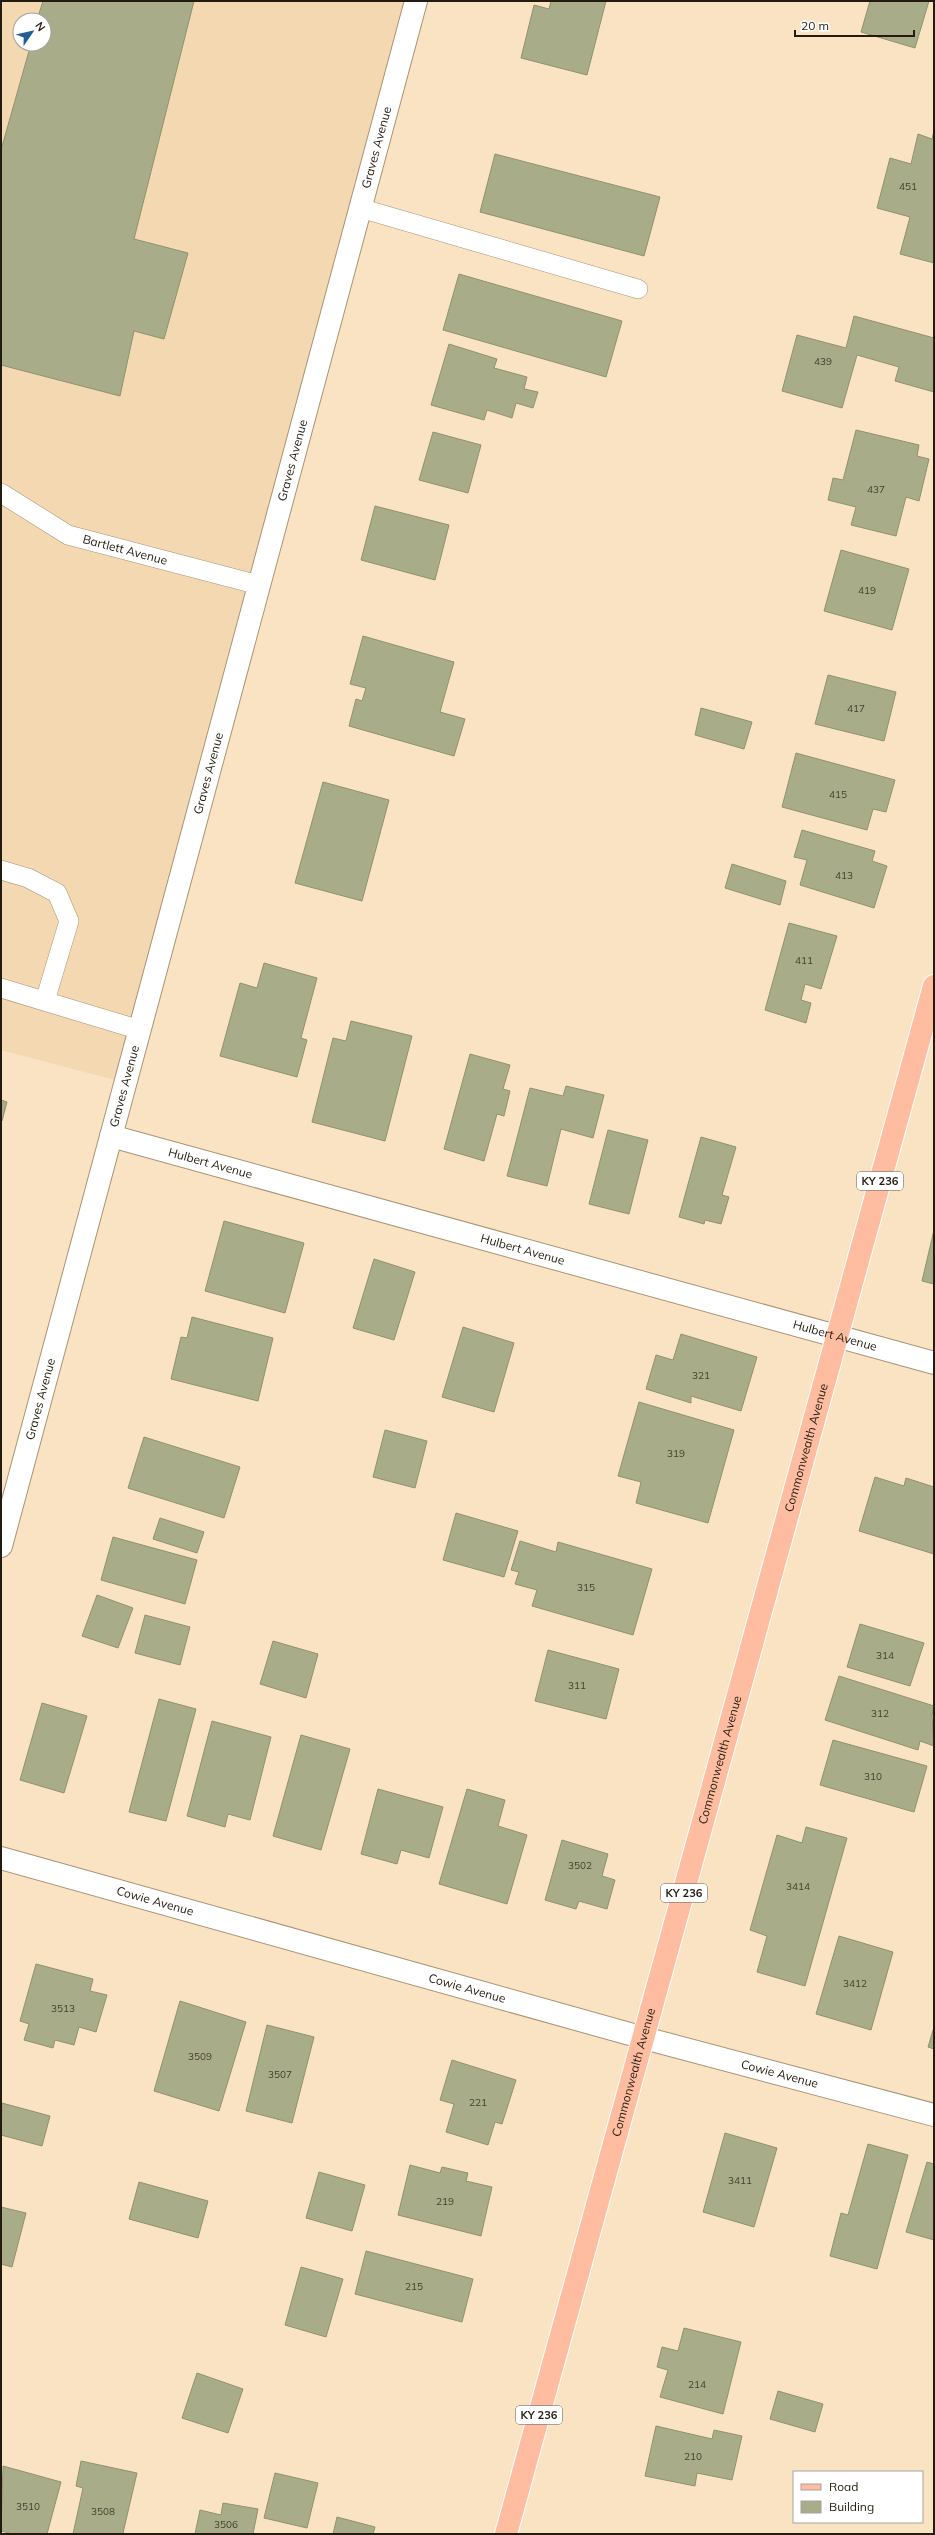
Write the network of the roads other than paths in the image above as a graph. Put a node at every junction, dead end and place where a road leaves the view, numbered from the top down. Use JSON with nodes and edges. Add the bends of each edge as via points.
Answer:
{"nodes":[{"id":1,"x":416,"y":1,"type":"edge"},
{"id":2,"x":360,"y":208,"type":"junction"},
{"id":3,"x":638,"y":289,"type":"dead end"},
{"id":4,"x":1,"y":493,"type":"edge"},
{"id":5,"x":259,"y":585,"type":"junction"},
{"id":6,"x":1,"y":870,"type":"edge"},
{"id":7,"x":934,"y":986,"type":"edge"},
{"id":8,"x":1,"y":988,"type":"edge"},
{"id":9,"x":45,"y":1001,"type":"junction"},
{"id":10,"x":140,"y":1030,"type":"junction"},
{"id":11,"x":111,"y":1136,"type":"junction"},
{"id":12,"x":837,"y":1337,"type":"junction"},
{"id":13,"x":934,"y":1363,"type":"edge"},
{"id":14,"x":1,"y":1546,"type":"edge"},
{"id":15,"x":1,"y":1858,"type":"edge"},
{"id":16,"x":644,"y":2038,"type":"junction"},
{"id":17,"x":934,"y":2115,"type":"edge"},
{"id":18,"x":506,"y":2534,"type":"edge"}],
"edges":[{"from":1,"to":2,"type":"street","name":"Graves Avenue"},
{"from":2,"to":3,"type":"lane"},
{"from":2,"to":5,"type":"street","name":"Graves Avenue"},
{"from":4,"to":5,"type":"lane","name":"Bartlett Avenue","via":[[68,535]]},
{"from":5,"to":10,"type":"street","name":"Graves Avenue"},
{"from":6,"to":9,"type":"lane","via":[[28,878],[57,893],[69,921]]},
{"from":7,"to":12,"type":"main road","name":"Commonwealth Avenue","number":"KY 236"},
{"from":8,"to":9,"type":"lane"},
{"from":9,"to":10,"type":"lane"},
{"from":10,"to":11,"type":"street","name":"Graves Avenue"},
{"from":11,"to":12,"type":"street","name":"Hulbert Avenue"},
{"from":11,"to":14,"type":"street","name":"Graves Avenue"},
{"from":12,"to":13,"type":"street","name":"Hulbert Avenue"},
{"from":12,"to":16,"type":"main road","name":"Commonwealth Avenue","number":"KY 236"},
{"from":15,"to":16,"type":"street","name":"Cowie Avenue"},
{"from":16,"to":17,"type":"street","name":"Cowie Avenue"},
{"from":16,"to":18,"type":"main road","name":"Commonwealth Avenue","number":"KY 236"}]}
